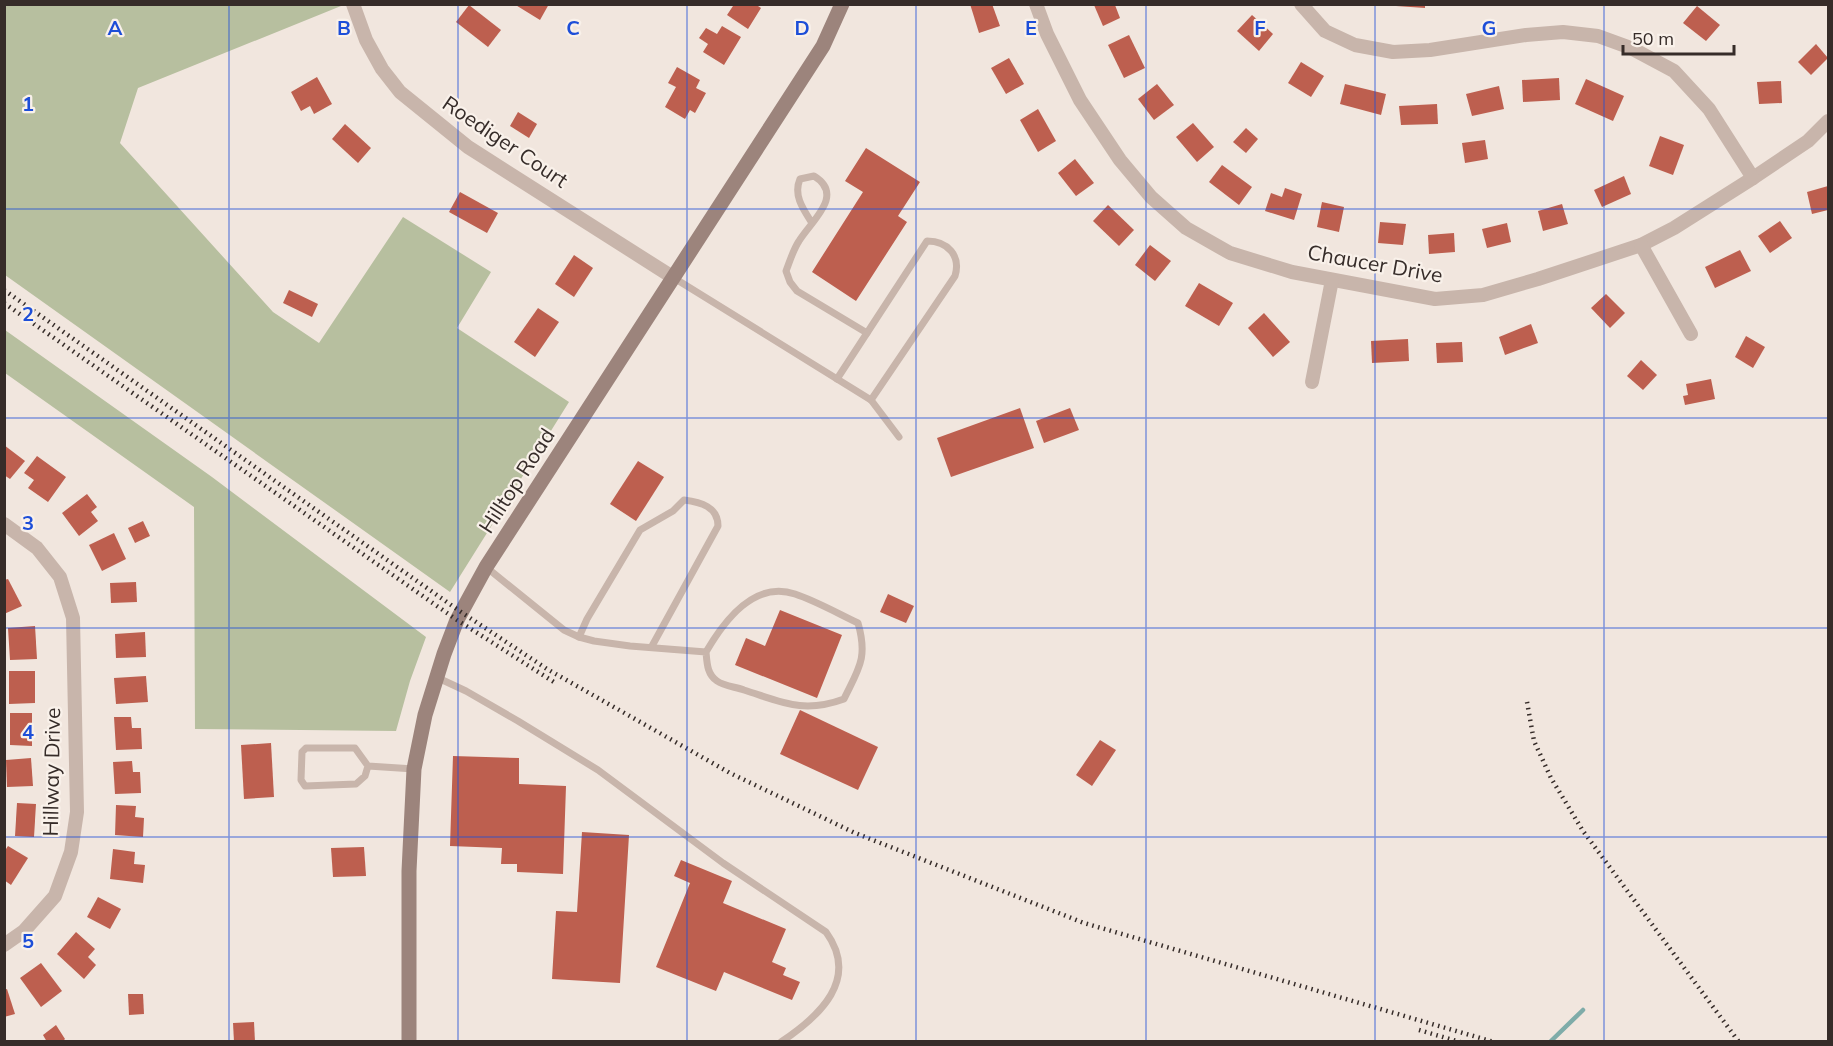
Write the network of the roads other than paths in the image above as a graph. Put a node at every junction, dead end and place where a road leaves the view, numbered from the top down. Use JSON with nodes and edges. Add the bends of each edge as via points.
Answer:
{"nodes":[{"id":1,"x":353,"y":4,"type":"edge"},
{"id":2,"x":842,"y":4,"type":"edge"},
{"id":3,"x":1036,"y":4,"type":"edge"},
{"id":4,"x":1301,"y":4,"type":"edge"},
{"id":5,"x":1828,"y":121,"type":"edge"},
{"id":6,"x":1753,"y":178,"type":"junction"},
{"id":7,"x":812,"y":223,"type":"junction"},
{"id":8,"x":1641,"y":244,"type":"junction"},
{"id":9,"x":674,"y":278,"type":"junction"},
{"id":10,"x":1332,"y":280,"type":"junction"},
{"id":11,"x":867,"y":333,"type":"junction"},
{"id":12,"x":1691,"y":334,"type":"dead end"},
{"id":13,"x":837,"y":379,"type":"junction"},
{"id":14,"x":1312,"y":382,"type":"dead end"},
{"id":15,"x":871,"y":400,"type":"junction"},
{"id":16,"x":899,"y":437,"type":"dead end"},
{"id":17,"x":4,"y":524,"type":"edge"},
{"id":18,"x":486,"y":567,"type":"junction"},
{"id":19,"x":579,"y":636,"type":"junction"},
{"id":20,"x":652,"y":646,"type":"junction"},
{"id":21,"x":706,"y":652,"type":"junction"},
{"id":22,"x":436,"y":677,"type":"junction"},
{"id":23,"x":368,"y":766,"type":"junction"},
{"id":24,"x":414,"y":769,"type":"junction"},
{"id":25,"x":4,"y":945,"type":"edge"},
{"id":26,"x":409,"y":1041,"type":"edge"},
{"id":27,"x":781,"y":1041,"type":"edge"}],
"edges":[{"from":1,"to":9,"type":"street","name":"Roediger Court","via":[[366,40],[400,92],[468,147]]},
{"from":2,"to":9,"type":"main road","name":"Hilltop Road","via":[[823,46]]},
{"from":3,"to":10,"type":"street","name":"Chaucer Drive","via":[[1080,100],[1119,160],[1151,197],[1186,228],[1230,254]]},
{"from":4,"to":6,"type":"street","via":[[1325,31],[1355,45],[1393,52],[1563,32],[1598,36],[1631,48],[1674,71],[1709,109]]},
{"from":5,"to":6,"type":"street","name":"Chaucer Drive","via":[[1808,141]]},
{"from":6,"to":8,"type":"street","name":"Chaucer Drive"},
{"from":7,"to":7,"type":"lane","via":[[827,199],[827,189],[814,176],[800,179],[797,186],[799,201]]},
{"from":7,"to":11,"type":"lane","via":[[798,242],[786,271],[790,282],[797,291]]},
{"from":8,"to":10,"type":"street","name":"Chaucer Drive","via":[[1483,295],[1436,299]]},
{"from":8,"to":12,"type":"street"},
{"from":9,"to":13,"type":"lane"},
{"from":9,"to":18,"type":"main road","name":"Hilltop Road"},
{"from":10,"to":14,"type":"street"},
{"from":11,"to":13,"type":"lane"},
{"from":11,"to":15,"type":"lane","via":[[927,241],[938,241],[952,250],[958,267],[956,276]]},
{"from":13,"to":15,"type":"lane"},
{"from":15,"to":16,"type":"lane"},
{"from":17,"to":25,"type":"street","name":"Hillway Drive","via":[[37,548],[60,577],[73,618],[76,813],[70,852],[54,896],[24,931]]},
{"from":18,"to":19,"type":"lane","via":[[564,630]]},
{"from":18,"to":22,"type":"main road","name":"Hilltop Road","via":[[457,621]]},
{"from":19,"to":20,"type":"lane","via":[[621,645]]},
{"from":19,"to":20,"type":"lane","via":[[640,530],[684,500],[693,501],[713,509],[718,526]]},
{"from":20,"to":21,"type":"lane"},
{"from":21,"to":21,"type":"lane","via":[[720,627],[743,604],[780,591],[794,593],[858,623],[863,642],[862,662],[844,699],[814,706],[796,707],[717,681],[707,669]]},
{"from":22,"to":24,"type":"main road","name":"Hilltop Road"},
{"from":22,"to":27,"type":"lane","via":[[598,770],[723,863],[826,932],[835,944],[839,963],[836,987],[806,1025]]},
{"from":23,"to":23,"type":"lane","via":[[356,748],[306,748],[302,752],[301,780],[305,786],[356,784],[365,776]]},
{"from":23,"to":24,"type":"lane"},
{"from":24,"to":26,"type":"main road","name":"Hilltop Road","via":[[409,871]]}]}
